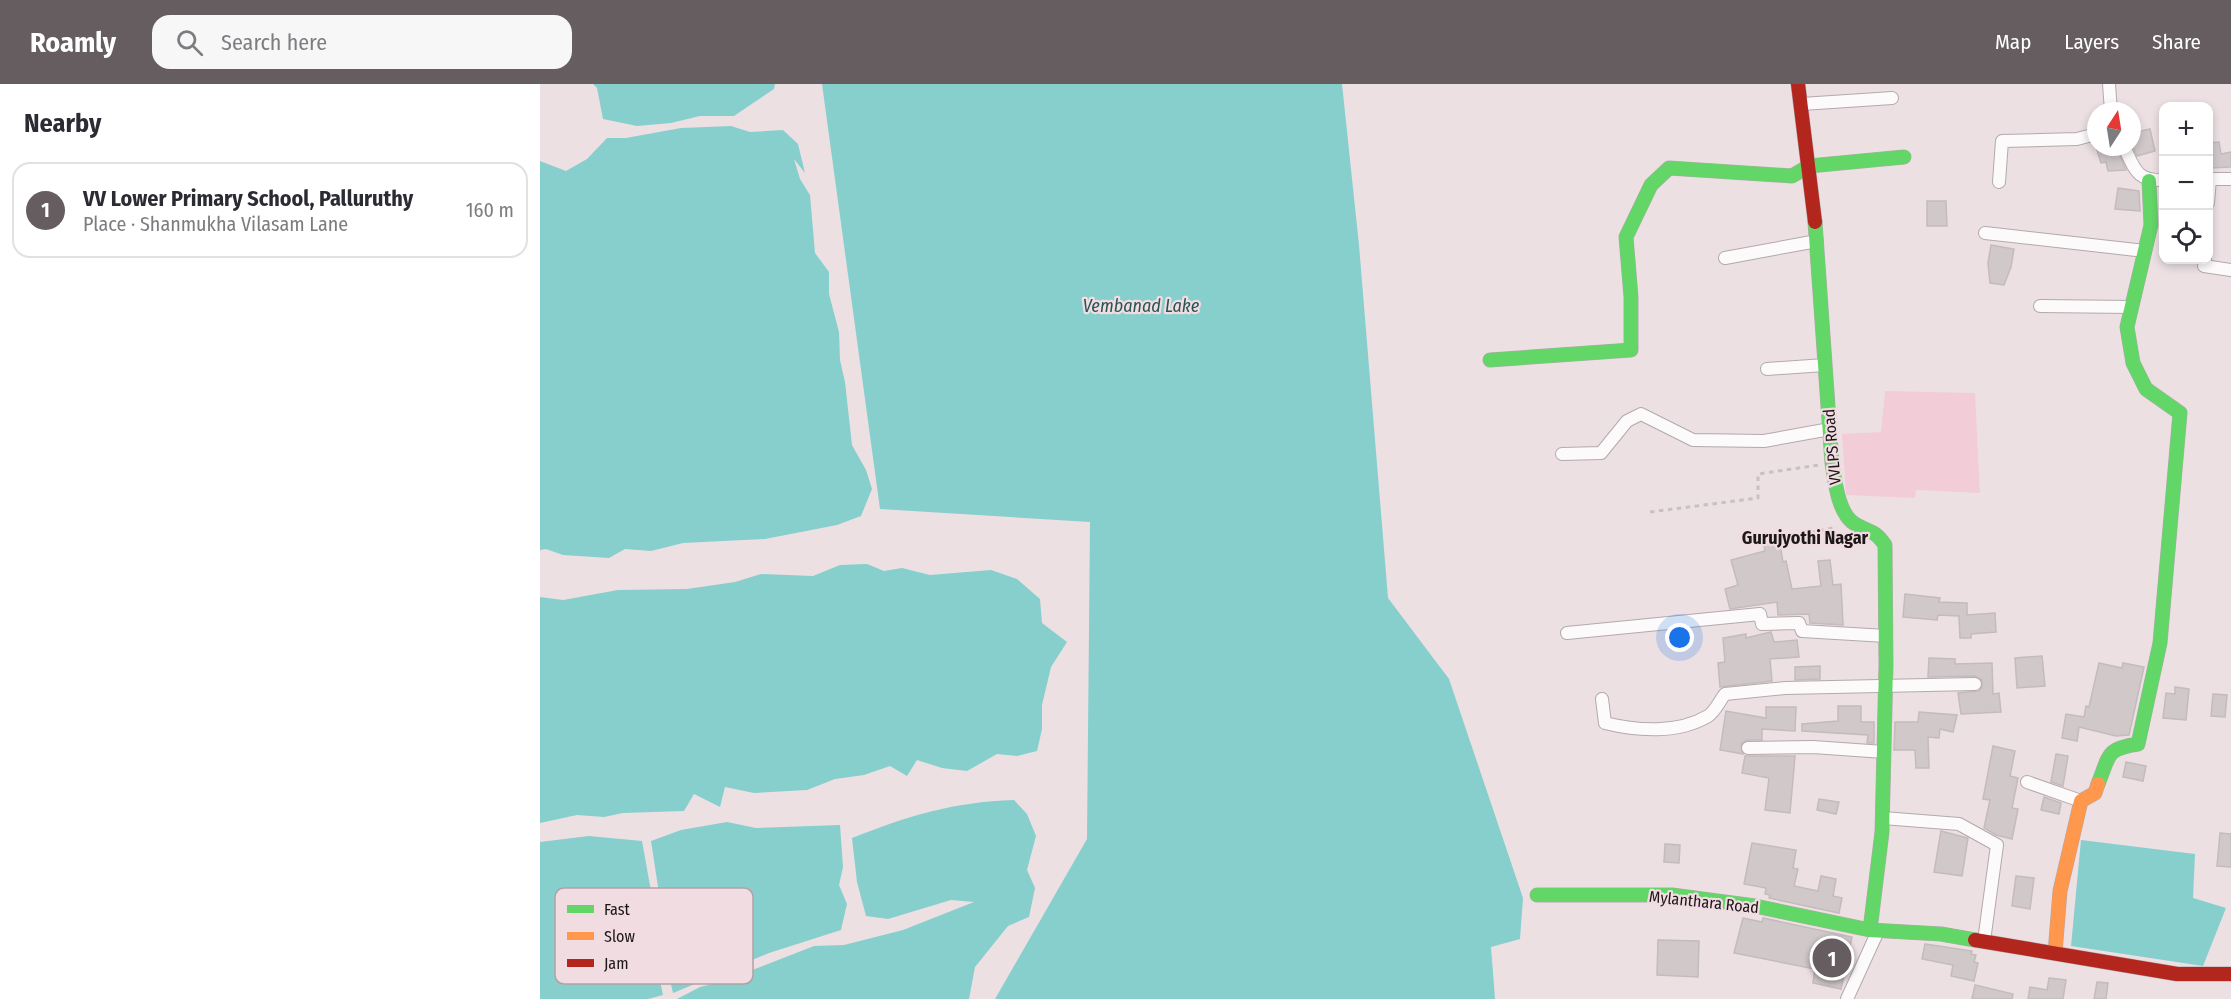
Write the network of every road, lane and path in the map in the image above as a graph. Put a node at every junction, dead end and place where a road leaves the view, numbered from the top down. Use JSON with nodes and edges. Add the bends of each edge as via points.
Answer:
{"nodes":[{"id":1,"x":1798,"y":84,"type":"edge"},
{"id":2,"x":2109,"y":84,"type":"edge"},
{"id":3,"x":1892,"y":98,"type":"dead end"},
{"id":4,"x":2110,"y":102,"type":"edge"},
{"id":5,"x":1802,"y":104,"type":"junction"},
{"id":6,"x":2087,"y":136,"type":"edge"},
{"id":7,"x":2128,"y":156,"type":"edge"},
{"id":8,"x":1904,"y":157,"type":"dead end"},
{"id":9,"x":1809,"y":166,"type":"junction"},
{"id":10,"x":2213,"y":179,"type":"edge"},
{"id":11,"x":2231,"y":179,"type":"edge"},
{"id":12,"x":2159,"y":180,"type":"edge"},
{"id":13,"x":2149,"y":181,"type":"junction"},
{"id":14,"x":1999,"y":182,"type":"dead end"},
{"id":15,"x":1985,"y":233,"type":"dead end"},
{"id":16,"x":1817,"y":241,"type":"junction"},
{"id":17,"x":2145,"y":251,"type":"junction"},
{"id":18,"x":1725,"y":258,"type":"dead end"},
{"id":19,"x":2204,"y":264,"type":"edge"},
{"id":20,"x":2231,"y":270,"type":"edge"},
{"id":21,"x":2040,"y":306,"type":"dead end"},
{"id":22,"x":2132,"y":307,"type":"junction"},
{"id":23,"x":1490,"y":360,"type":"dead end"},
{"id":24,"x":1825,"y":365,"type":"junction"},
{"id":25,"x":1767,"y":369,"type":"dead end"},
{"id":26,"x":1830,"y":429,"type":"junction"},
{"id":27,"x":1562,"y":454,"type":"dead end"},
{"id":28,"x":1832,"y":463,"type":"junction"},
{"id":29,"x":1650,"y":512,"type":"dead end"},
{"id":30,"x":1853,"y":523,"type":"junction"},
{"id":31,"x":1784,"y":538,"type":"dead end"},
{"id":32,"x":1567,"y":633,"type":"dead end"},
{"id":33,"x":1886,"y":636,"type":"junction"},
{"id":34,"x":1975,"y":684,"type":"dead end"},
{"id":35,"x":1886,"y":688,"type":"junction"},
{"id":36,"x":1602,"y":699,"type":"dead end"},
{"id":37,"x":1748,"y":748,"type":"dead end"},
{"id":38,"x":1884,"y":752,"type":"junction"},
{"id":39,"x":2027,"y":782,"type":"dead end"},
{"id":40,"x":2081,"y":801,"type":"junction"},
{"id":41,"x":1883,"y":818,"type":"junction"},
{"id":42,"x":1537,"y":895,"type":"dead end"},
{"id":43,"x":1874,"y":931,"type":"junction"},
{"id":44,"x":1984,"y":941,"type":"junction"},
{"id":45,"x":2055,"y":953,"type":"junction"},
{"id":46,"x":2231,"y":974,"type":"edge"},
{"id":47,"x":1847,"y":999,"type":"edge"}],
"edges":[{"from":1,"to":5,"type":"street","name":"VVLPS Road"},
{"from":2,"to":4,"type":"street"},
{"from":3,"to":5,"type":"street"},
{"from":5,"to":9,"type":"street","name":"VVLPS Road"},
{"from":6,"to":14,"type":"street","via":[[2002,141]]},
{"from":7,"to":13,"type":"street","via":[[2138,175]]},
{"from":8,"to":9,"type":"street"},
{"from":9,"to":16,"type":"street","name":"VVLPS Road"},
{"from":9,"to":23,"type":"street","via":[[1792,176],[1669,168],[1651,185],[1626,237],[1631,350]]},
{"from":10,"to":11,"type":"street"},
{"from":12,"to":13,"type":"street"},
{"from":13,"to":17,"type":"street","via":[[2151,225]]},
{"from":15,"to":17,"type":"street"},
{"from":16,"to":18,"type":"street"},
{"from":16,"to":24,"type":"street","name":"VVLPS Road"},
{"from":17,"to":22,"type":"street"},
{"from":19,"to":20,"type":"street"},
{"from":21,"to":22,"type":"street"},
{"from":22,"to":40,"type":"street","via":[[2127,327],[2133,363],[2146,389],[2180,412],[2160,643],[2138,744],[2111,751],[2095,794]]},
{"from":24,"to":25,"type":"street"},
{"from":24,"to":26,"type":"street","name":"VVLPS Road"},
{"from":26,"to":27,"type":"street","via":[[1764,441],[1693,440],[1641,414],[1627,421],[1601,453]]},
{"from":26,"to":28,"type":"street","name":"VVLPS Road"},
{"from":28,"to":29,"type":"path","via":[[1758,474],[1758,498]]},
{"from":28,"to":30,"type":"street","name":"VVLPS Road","via":[[1837,497]]},
{"from":30,"to":31,"type":"path"},
{"from":30,"to":33,"type":"street","via":[[1875,531],[1885,545]]},
{"from":32,"to":33,"type":"street","via":[[1760,614],[1762,624],[1799,623],[1802,631]]},
{"from":33,"to":35,"type":"street"},
{"from":34,"to":35,"type":"street"},
{"from":35,"to":36,"type":"street","via":[[1785,688],[1725,694],[1710,716],[1680,728],[1630,729],[1605,723]]},
{"from":35,"to":38,"type":"street"},
{"from":37,"to":38,"type":"street"},
{"from":38,"to":41,"type":"street"},
{"from":39,"to":40,"type":"street"},
{"from":40,"to":45,"type":"street","via":[[2060,891]]},
{"from":41,"to":43,"type":"street"},
{"from":41,"to":44,"type":"street","via":[[1959,824],[1997,845]]},
{"from":42,"to":43,"type":"street","name":"Mylanthara Road","via":[[1672,895],[1755,906]]},
{"from":43,"to":44,"type":"street","name":"Mylanthara Road","via":[[1941,934]]},
{"from":43,"to":47,"type":"street"},
{"from":44,"to":45,"type":"street","name":"Mylanthara Road"},
{"from":45,"to":46,"type":"street","name":"Mylanthara Road","via":[[2177,974]]}]}
